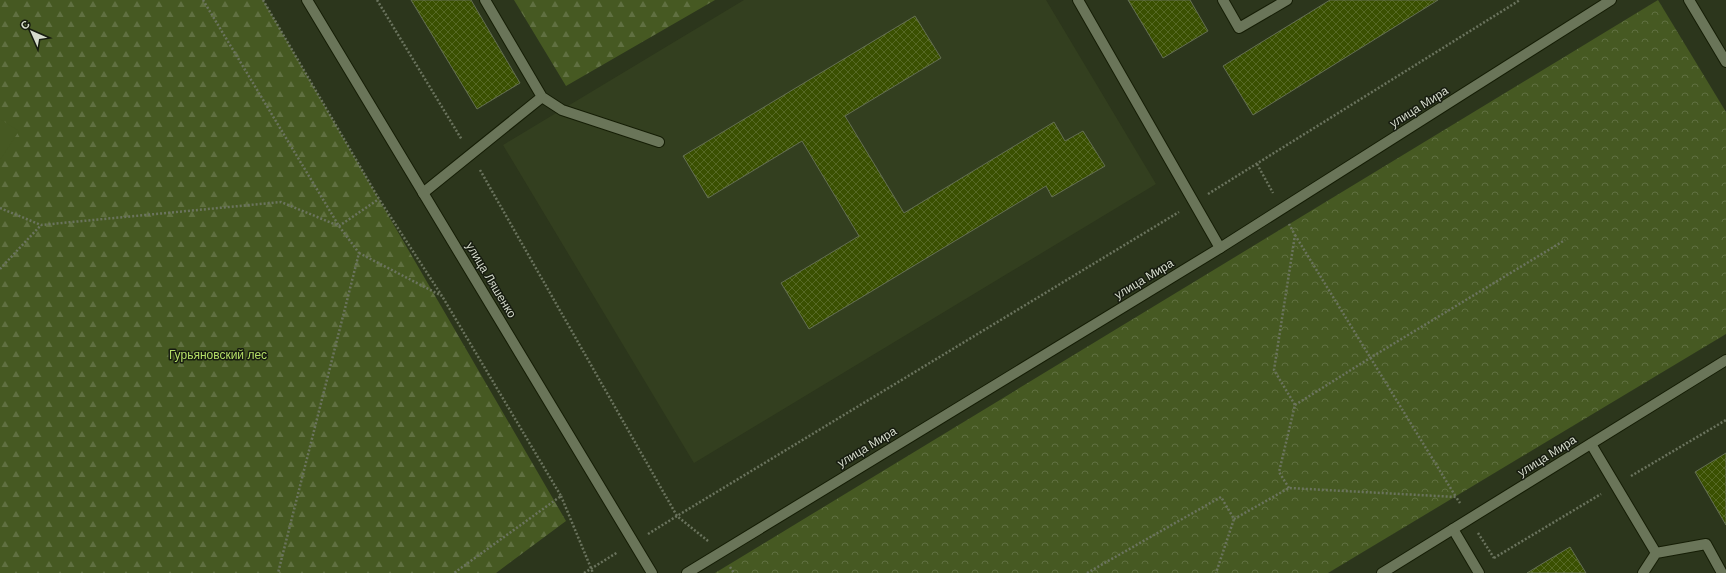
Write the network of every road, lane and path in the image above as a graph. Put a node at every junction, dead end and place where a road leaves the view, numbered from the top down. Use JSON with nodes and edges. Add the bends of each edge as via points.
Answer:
{"nodes":[{"id":1,"x":203,"y":0,"type":"edge"},
{"id":2,"x":263,"y":0,"type":"edge"},
{"id":3,"x":307,"y":0,"type":"edge"},
{"id":4,"x":377,"y":0,"type":"edge"},
{"id":5,"x":485,"y":0,"type":"edge"},
{"id":6,"x":1078,"y":0,"type":"edge"},
{"id":7,"x":1223,"y":0,"type":"edge"},
{"id":8,"x":1287,"y":0,"type":"edge"},
{"id":9,"x":1520,"y":0,"type":"edge"},
{"id":10,"x":1611,"y":0,"type":"edge"},
{"id":11,"x":1689,"y":0,"type":"edge"},
{"id":12,"x":1726,"y":62,"type":"edge"},
{"id":13,"x":542,"y":97,"type":"junction"},
{"id":14,"x":659,"y":142,"type":"dead end"},
{"id":15,"x":471,"y":154,"type":"junction"},
{"id":16,"x":1257,"y":164,"type":"junction"},
{"id":17,"x":423,"y":193,"type":"junction"},
{"id":18,"x":379,"y":199,"type":"junction"},
{"id":19,"x":1194,"y":202,"type":"junction"},
{"id":20,"x":0,"y":208,"type":"edge"},
{"id":21,"x":1282,"y":209,"type":"junction"},
{"id":22,"x":42,"y":225,"type":"junction"},
{"id":23,"x":339,"y":226,"type":"junction"},
{"id":24,"x":1295,"y":235,"type":"junction"},
{"id":25,"x":1566,"y":240,"type":"dead end"},
{"id":26,"x":1220,"y":248,"type":"junction"},
{"id":27,"x":359,"y":253,"type":"junction"},
{"id":28,"x":0,"y":269,"type":"edge"},
{"id":29,"x":442,"y":296,"type":"junction"},
{"id":30,"x":1370,"y":358,"type":"junction"},
{"id":31,"x":1726,"y":360,"type":"edge"},
{"id":32,"x":1295,"y":405,"type":"junction"},
{"id":33,"x":1726,"y":420,"type":"edge"},
{"id":34,"x":1591,"y":444,"type":"junction"},
{"id":35,"x":1616,"y":486,"type":"junction"},
{"id":36,"x":1289,"y":488,"type":"junction"},
{"id":37,"x":561,"y":496,"type":"junction"},
{"id":38,"x":1456,"y":497,"type":"junction"},
{"id":39,"x":1234,"y":518,"type":"junction"},
{"id":40,"x":1469,"y":519,"type":"junction"},
{"id":41,"x":1453,"y":529,"type":"junction"},
{"id":42,"x":1656,"y":553,"type":"junction"},
{"id":43,"x":1494,"y":558,"type":"junction"},
{"id":44,"x":591,"y":568,"type":"junction"},
{"id":45,"x":1478,"y":571,"type":"edge"},
{"id":46,"x":278,"y":573,"type":"edge"},
{"id":47,"x":454,"y":573,"type":"edge"},
{"id":48,"x":584,"y":573,"type":"edge"},
{"id":49,"x":593,"y":573,"type":"edge"},
{"id":50,"x":652,"y":573,"type":"edge"},
{"id":51,"x":687,"y":573,"type":"edge"},
{"id":52,"x":1087,"y":573,"type":"edge"},
{"id":53,"x":1216,"y":573,"type":"edge"},
{"id":54,"x":1382,"y":573,"type":"edge"},
{"id":55,"x":1643,"y":573,"type":"edge"},
{"id":56,"x":1722,"y":573,"type":"edge"}],
"edges":[{"from":1,"to":23,"type":"path"},
{"from":2,"to":18,"type":"path"},
{"from":3,"to":17,"type":"main road","name":"улица Ляшенко"},
{"from":4,"to":15,"type":"path"},
{"from":5,"to":13,"type":"main road"},
{"from":6,"to":19,"type":"main road"},
{"from":7,"to":8,"type":"main road","via":[[1239,28]]},
{"from":9,"to":16,"type":"path"},
{"from":10,"to":21,"type":"main road","name":"улица Мира"},
{"from":11,"to":12,"type":"main road"},
{"from":13,"to":14,"type":"main road","via":[[562,110]]},
{"from":13,"to":15,"type":"main road"},
{"from":15,"to":17,"type":"main road"},
{"from":15,"to":19,"type":"path","via":[[677,516]]},
{"from":16,"to":19,"type":"path"},
{"from":16,"to":21,"type":"path"},
{"from":17,"to":50,"type":"main road","name":"улица Ляшенко"},
{"from":18,"to":23,"type":"path"},
{"from":18,"to":29,"type":"path"},
{"from":19,"to":26,"type":"main road"},
{"from":20,"to":22,"type":"path"},
{"from":21,"to":24,"type":"path"},
{"from":21,"to":26,"type":"main road","name":"улица Мира"},
{"from":22,"to":23,"type":"path","via":[[281,202]]},
{"from":22,"to":28,"type":"path"},
{"from":23,"to":27,"type":"path"},
{"from":24,"to":30,"type":"path"},
{"from":24,"to":32,"type":"path","via":[[1274,370]]},
{"from":25,"to":30,"type":"path"},
{"from":26,"to":51,"type":"main road","name":"улица Мира"},
{"from":27,"to":29,"type":"path"},
{"from":27,"to":46,"type":"path"},
{"from":29,"to":37,"type":"path"},
{"from":30,"to":32,"type":"path"},
{"from":30,"to":38,"type":"path"},
{"from":31,"to":34,"type":"main road","name":"улица Мира"},
{"from":32,"to":36,"type":"path","via":[[1279,472]]},
{"from":33,"to":35,"type":"path"},
{"from":34,"to":35,"type":"main road"},
{"from":34,"to":40,"type":"main road","name":"улица Мира"},
{"from":35,"to":42,"type":"main road"},
{"from":35,"to":43,"type":"path"},
{"from":36,"to":38,"type":"path"},
{"from":36,"to":39,"type":"path"},
{"from":37,"to":44,"type":"path"},
{"from":37,"to":47,"type":"path"},
{"from":38,"to":40,"type":"path"},
{"from":39,"to":52,"type":"path","via":[[1221,497]]},
{"from":39,"to":53,"type":"path"},
{"from":40,"to":41,"type":"main road","name":"улица Мира"},
{"from":40,"to":43,"type":"path"},
{"from":41,"to":45,"type":"main road"},
{"from":41,"to":54,"type":"main road","name":"улица Мира"},
{"from":42,"to":55,"type":"main road"},
{"from":42,"to":56,"type":"main road","via":[[1706,544]]},
{"from":43,"to":45,"type":"path"},
{"from":44,"to":48,"type":"path"},
{"from":44,"to":49,"type":"path"}]}
